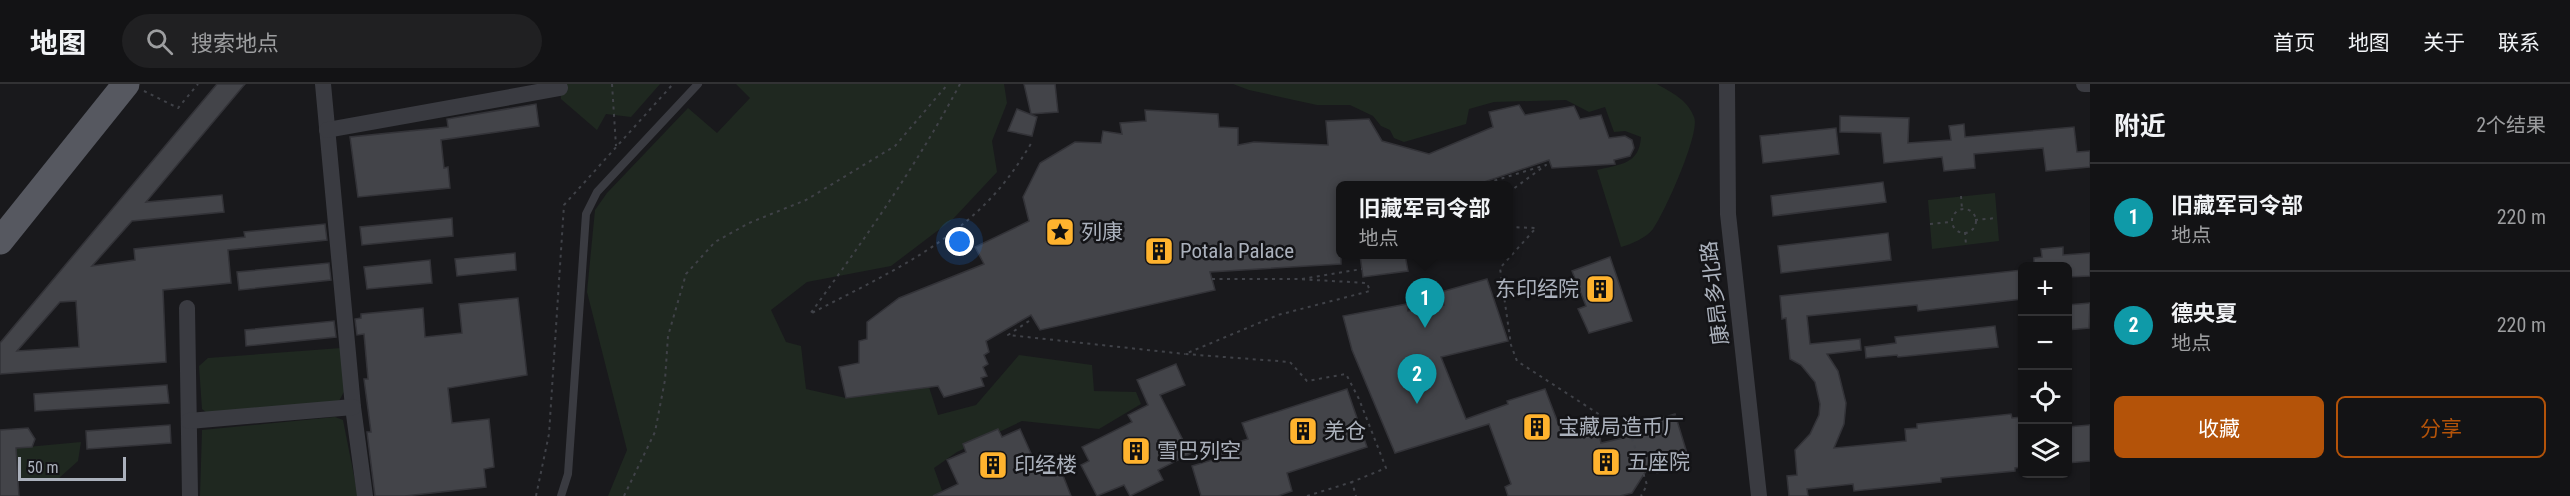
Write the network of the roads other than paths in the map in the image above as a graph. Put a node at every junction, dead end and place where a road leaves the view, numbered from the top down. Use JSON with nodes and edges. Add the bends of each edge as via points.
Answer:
{"nodes":[{"id":1,"x":323,"y":84,"type":"edge"},
{"id":2,"x":698,"y":84,"type":"edge"},
{"id":3,"x":1727,"y":84,"type":"edge"},
{"id":4,"x":2084,"y":84,"type":"edge"},
{"id":5,"x":2090,"y":84,"type":"edge"},
{"id":6,"x":132,"y":86,"type":"edge"},
{"id":7,"x":560,"y":87,"type":"dead end"},
{"id":8,"x":327,"y":130,"type":"junction"},
{"id":9,"x":0,"y":242,"type":"edge"},
{"id":10,"x":187,"y":308,"type":"dead end"},
{"id":11,"x":353,"y":407,"type":"junction"},
{"id":12,"x":189,"y":421,"type":"junction"},
{"id":13,"x":190,"y":496,"type":"edge"},
{"id":14,"x":365,"y":496,"type":"edge"},
{"id":15,"x":561,"y":496,"type":"edge"},
{"id":16,"x":1759,"y":496,"type":"edge"}],
"edges":[{"from":1,"to":8,"type":"street"},
{"from":2,"to":15,"type":"lane","via":[[597,192],[586,214],[568,474]]},
{"from":3,"to":16,"type":"street","name":"康昂多北路","via":[[1728,214]]},
{"from":4,"to":5,"type":"street"},
{"from":6,"to":9,"type":"main road"},
{"from":7,"to":8,"type":"street"},
{"from":8,"to":11,"type":"street"},
{"from":10,"to":12,"type":"street"},
{"from":11,"to":12,"type":"street"},
{"from":11,"to":14,"type":"street"},
{"from":12,"to":13,"type":"street"}]}
